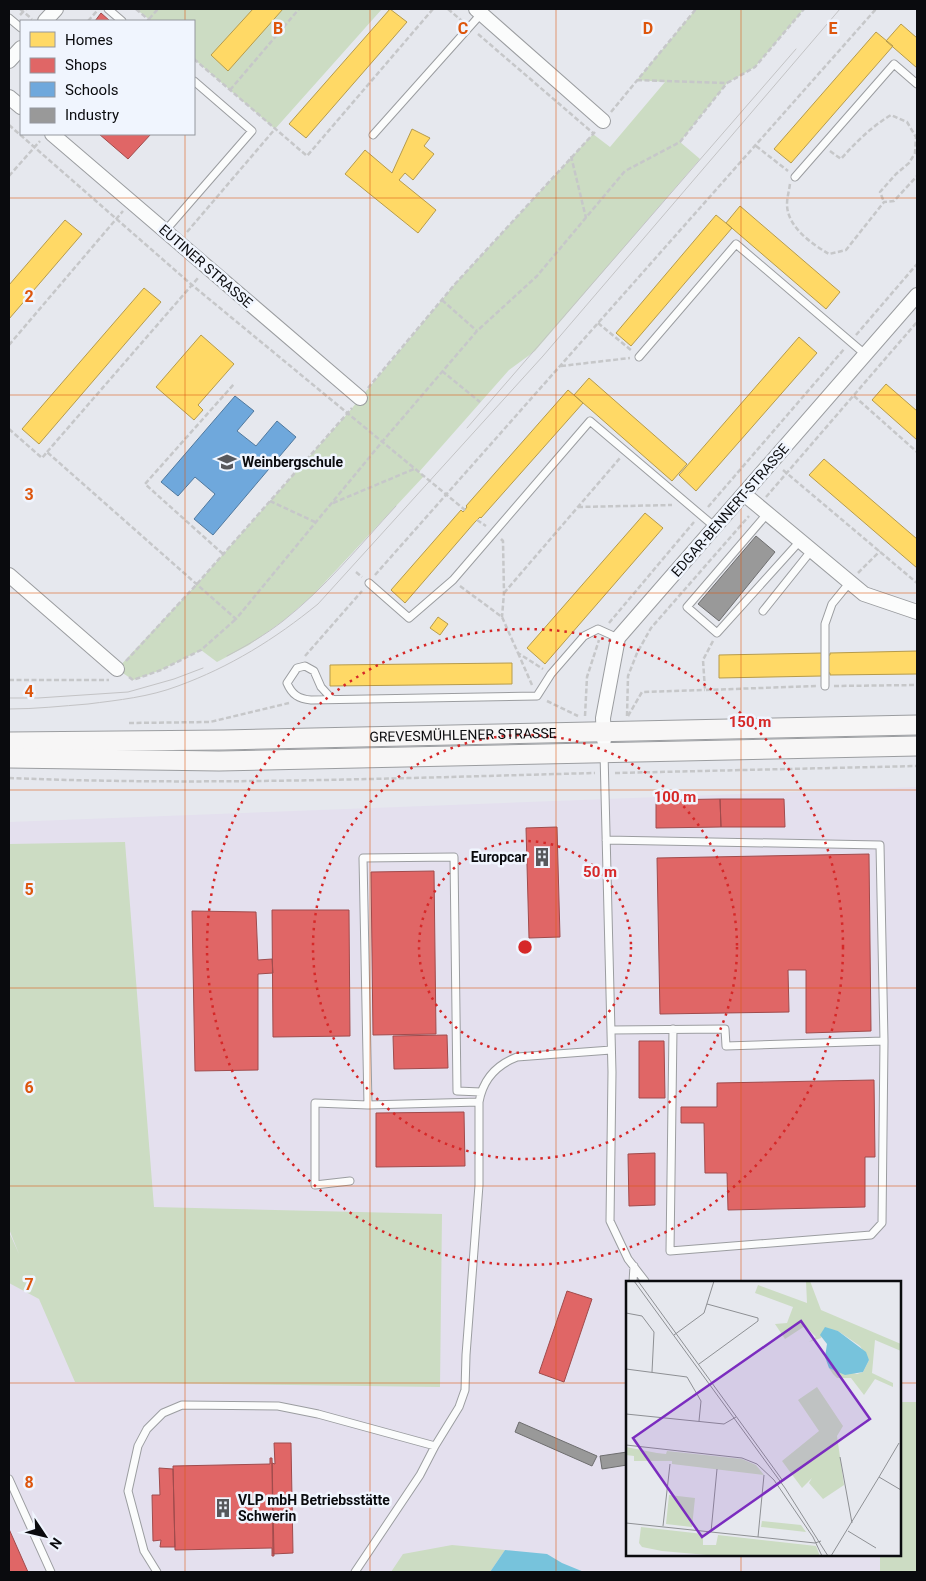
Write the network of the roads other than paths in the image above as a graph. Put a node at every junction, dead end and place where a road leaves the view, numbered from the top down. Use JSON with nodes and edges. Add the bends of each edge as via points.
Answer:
{"nodes":[{"id":1,"x":56,"y":9,"type":"edge"},
{"id":2,"x":108,"y":9,"type":"edge"},
{"id":3,"x":478,"y":11,"type":"edge"},
{"id":4,"x":9,"y":18,"type":"edge"},
{"id":5,"x":45,"y":20,"type":"edge"},
{"id":6,"x":121,"y":20,"type":"edge"},
{"id":7,"x":20,"y":27,"type":"edge"},
{"id":8,"x":20,"y":49,"type":"edge"},
{"id":9,"x":9,"y":61,"type":"edge"},
{"id":10,"x":195,"y":82,"type":"edge"},
{"id":11,"x":917,"y":84,"type":"edge"},
{"id":12,"x":9,"y":97,"type":"edge"},
{"id":13,"x":20,"y":106,"type":"edge"},
{"id":14,"x":604,"y":121,"type":"road end"},
{"id":15,"x":373,"y":136,"type":"dead end"},
{"id":16,"x":46,"y":137,"type":"edge"},
{"id":17,"x":794,"y":176,"type":"road end"},
{"id":18,"x":165,"y":231,"type":"junction"},
{"id":19,"x":917,"y":295,"type":"edge"},
{"id":20,"x":866,"y":355,"type":"junction"},
{"id":21,"x":639,"y":356,"type":"road end"},
{"id":22,"x":360,"y":398,"type":"road end"},
{"id":23,"x":744,"y":494,"type":"junction"},
{"id":24,"x":767,"y":514,"type":"junction"},
{"id":25,"x":715,"y":527,"type":"junction"},
{"id":26,"x":806,"y":546,"type":"junction"},
{"id":27,"x":9,"y":575,"type":"edge"},
{"id":28,"x":850,"y":582,"type":"junction"},
{"id":29,"x":369,"y":583,"type":"road end"},
{"id":30,"x":763,"y":611,"type":"dead end"},
{"id":31,"x":917,"y":612,"type":"edge"},
{"id":32,"x":618,"y":638,"type":"junction"},
{"id":33,"x":117,"y":677,"type":"road end"},
{"id":34,"x":825,"y":686,"type":"road end"},
{"id":35,"x":332,"y":699,"type":"junction"},
{"id":36,"x":917,"y":725,"type":"edge"},
{"id":37,"x":604,"y":731,"type":"junction"},
{"id":38,"x":9,"y":742,"type":"edge"},
{"id":39,"x":917,"y":746,"type":"edge"},
{"id":40,"x":604,"y":752,"type":"junction"},
{"id":41,"x":9,"y":758,"type":"edge"},
{"id":42,"x":606,"y":840,"type":"junction"},
{"id":43,"x":673,"y":1029,"type":"junction"},
{"id":44,"x":611,"y":1030,"type":"junction"},
{"id":45,"x":884,"y":1041,"type":"junction"},
{"id":46,"x":611,"y":1050,"type":"junction"},
{"id":47,"x":481,"y":1092,"type":"junction"},
{"id":48,"x":479,"y":1102,"type":"junction"},
{"id":49,"x":368,"y":1105,"type":"junction"},
{"id":50,"x":350,"y":1181,"type":"dead end"},
{"id":51,"x":634,"y":1266,"type":"junction"},
{"id":52,"x":633,"y":1281,"type":"edge"},
{"id":53,"x":646,"y":1281,"type":"edge"},
{"id":54,"x":434,"y":1446,"type":"junction"},
{"id":55,"x":9,"y":1479,"type":"edge"},
{"id":56,"x":51,"y":1572,"type":"edge"},
{"id":57,"x":157,"y":1572,"type":"edge"},
{"id":58,"x":355,"y":1572,"type":"edge"}],
"edges":[{"from":1,"to":5,"type":"street"},
{"from":2,"to":6,"type":"lane"},
{"from":3,"to":14,"type":"street"},
{"from":3,"to":15,"type":"lane","via":[[469,27]]},
{"from":4,"to":7,"type":"lane"},
{"from":8,"to":9,"type":"street"},
{"from":10,"to":18,"type":"lane","via":[[252,132]]},
{"from":11,"to":17,"type":"lane","via":[[894,64]]},
{"from":12,"to":13,"type":"street"},
{"from":16,"to":18,"type":"street","name":"EUTINER STRASSE"},
{"from":18,"to":22,"type":"street","name":"EUTINER STRASSE"},
{"from":19,"to":20,"type":"street","name":"EDGAR-BENNERT-STRASSE"},
{"from":20,"to":21,"type":"lane","via":[[736,244]]},
{"from":20,"to":23,"type":"street","name":"EDGAR-BENNERT-STRASSE"},
{"from":23,"to":24,"type":"street"},
{"from":23,"to":25,"type":"street","name":"EDGAR-BENNERT-STRASSE"},
{"from":24,"to":26,"type":"street"},
{"from":24,"to":26,"type":"lane","via":[[687,607],[717,633]]},
{"from":25,"to":29,"type":"lane","via":[[590,422],[452,580],[409,618]]},
{"from":25,"to":32,"type":"street","name":"EDGAR-BENNERT-STRASSE"},
{"from":26,"to":28,"type":"street"},
{"from":26,"to":30,"type":"lane"},
{"from":27,"to":33,"type":"street"},
{"from":28,"to":31,"type":"street","via":[[864,594]]},
{"from":28,"to":34,"type":"lane","via":[[832,604],[825,624]]},
{"from":32,"to":35,"type":"lane","via":[[598,629],[584,636],[551,674],[537,696]]},
{"from":32,"to":37,"type":"street"},
{"from":35,"to":35,"type":"lane","via":[[320,688],[314,671],[305,666],[297,668],[287,683],[294,695],[303,699]]},
{"from":36,"to":37,"type":"street","name":"GREVESMÜHLENER STRASSE"},
{"from":37,"to":38,"type":"street","name":"GREVESMÜHLENER STRASSE"},
{"from":37,"to":40,"type":"street"},
{"from":39,"to":40,"type":"street","name":"GREVESMÜHLENER STRASSE"},
{"from":40,"to":41,"type":"street","name":"GREVESMÜHLENER STRASSE","via":[[219,761]]},
{"from":40,"to":42,"type":"lane"},
{"from":42,"to":44,"type":"lane"},
{"from":42,"to":45,"type":"lane","via":[[880,845]]},
{"from":43,"to":44,"type":"lane"},
{"from":43,"to":45,"type":"lane","via":[[725,1029],[726,1046]]},
{"from":43,"to":45,"type":"lane","via":[[670,1250],[871,1235],[882,1223]]},
{"from":44,"to":46,"type":"lane"},
{"from":46,"to":47,"type":"lane","via":[[517,1057],[494,1070]]},
{"from":46,"to":51,"type":"lane","via":[[610,1221]]},
{"from":47,"to":48,"type":"lane"},
{"from":47,"to":49,"type":"lane","via":[[456,1091],[454,858],[363,858]]},
{"from":48,"to":49,"type":"lane"},
{"from":48,"to":54,"type":"lane","via":[[479,1185],[465,1390],[459,1407]]},
{"from":49,"to":50,"type":"lane","via":[[315,1103],[315,1185]]},
{"from":51,"to":52,"type":"lane"},
{"from":51,"to":53,"type":"lane"},
{"from":54,"to":57,"type":"lane","via":[[278,1406],[182,1405],[163,1413],[147,1429],[138,1446],[128,1491],[144,1551]]},
{"from":54,"to":58,"type":"lane","via":[[420,1475]]},
{"from":55,"to":56,"type":"lane"}]}
